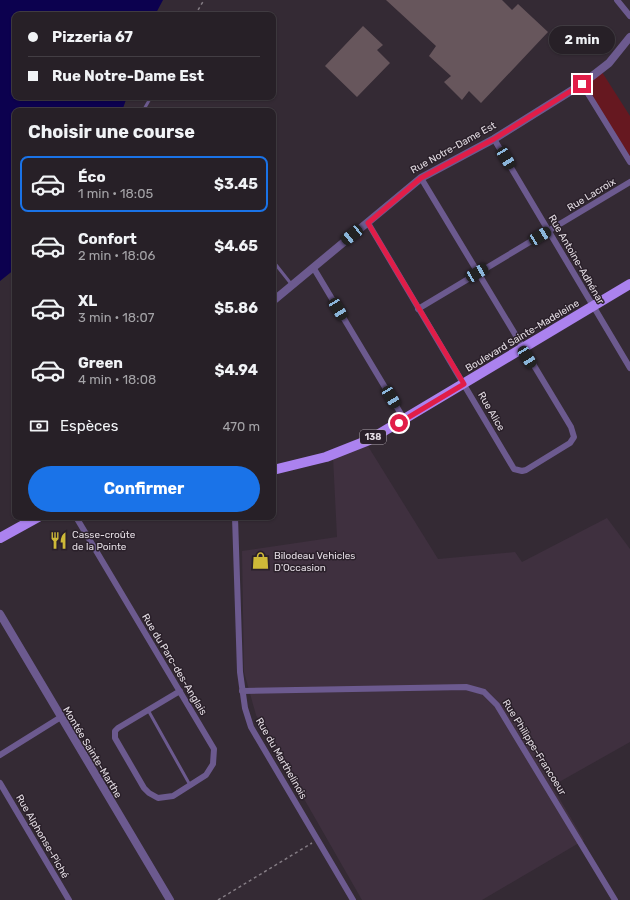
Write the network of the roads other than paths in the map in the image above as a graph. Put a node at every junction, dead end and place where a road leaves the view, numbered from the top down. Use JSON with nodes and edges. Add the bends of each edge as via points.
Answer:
{"nodes":[{"id":1,"x":617,"y":0,"type":"edge"},
{"id":2,"x":630,"y":16,"type":"edge"},
{"id":3,"x":630,"y":37,"type":"edge"},
{"id":4,"x":582,"y":84,"type":"junction"},
{"id":5,"x":494,"y":139,"type":"junction"},
{"id":6,"x":630,"y":162,"type":"edge"},
{"id":7,"x":421,"y":178,"type":"junction"},
{"id":8,"x":630,"y":182,"type":"edge"},
{"id":9,"x":368,"y":223,"type":"junction"},
{"id":10,"x":549,"y":230,"type":"junction"},
{"id":11,"x":276,"y":265,"type":"edge"},
{"id":12,"x":313,"y":267,"type":"junction"},
{"id":13,"x":477,"y":273,"type":"junction"},
{"id":14,"x":292,"y":284,"type":"junction"},
{"id":15,"x":630,"y":284,"type":"edge"},
{"id":16,"x":276,"y":298,"type":"edge"},
{"id":17,"x":593,"y":306,"type":"junction"},
{"id":18,"x":418,"y":308,"type":"junction"},
{"id":19,"x":522,"y":349,"type":"junction"},
{"id":20,"x":630,"y":368,"type":"edge"},
{"id":21,"x":464,"y":384,"type":"junction"},
{"id":22,"x":404,"y":419,"type":"junction"},
{"id":23,"x":276,"y":469,"type":"edge"},
{"id":24,"x":33,"y":520,"type":"edge"},
{"id":25,"x":78,"y":520,"type":"edge"},
{"id":26,"x":235,"y":520,"type":"edge"},
{"id":27,"x":0,"y":538,"type":"edge"},
{"id":28,"x":0,"y":614,"type":"edge"},
{"id":29,"x":180,"y":691,"type":"junction"},
{"id":30,"x":242,"y":691,"type":"junction"},
{"id":31,"x":148,"y":710,"type":"junction"},
{"id":32,"x":61,"y":717,"type":"junction"},
{"id":33,"x":0,"y":755,"type":"edge"},
{"id":34,"x":0,"y":783,"type":"edge"},
{"id":35,"x":191,"y":786,"type":"junction"},
{"id":36,"x":69,"y":900,"type":"edge"},
{"id":37,"x":170,"y":900,"type":"edge"},
{"id":38,"x":353,"y":900,"type":"edge"},
{"id":39,"x":616,"y":900,"type":"edge"}],
"edges":[{"from":1,"to":2,"type":"street"},
{"from":3,"to":4,"type":"street","name":"Rue Notre-Dame Est","via":[[609,63]]},
{"from":4,"to":5,"type":"street","name":"Rue Notre-Dame Est"},
{"from":4,"to":6,"type":"street"},
{"from":5,"to":7,"type":"street","name":"Rue Notre-Dame Est"},
{"from":5,"to":10,"type":"street","name":"Rue Antoine-Adhénar"},
{"from":7,"to":9,"type":"street","name":"Rue Notre-Dame Est"},
{"from":7,"to":13,"type":"street"},
{"from":8,"to":10,"type":"street","name":"Rue Lacroix"},
{"from":9,"to":12,"type":"street","name":"Rue Notre-Dame Est"},
{"from":9,"to":18,"type":"street","name":"Rue Alice"},
{"from":10,"to":13,"type":"street","name":"Rue Lacroix"},
{"from":10,"to":17,"type":"street","name":"Rue Antoine-Adhénar"},
{"from":11,"to":14,"type":"lane"},
{"from":12,"to":14,"type":"street","name":"Rue Notre-Dame Est"},
{"from":12,"to":22,"type":"street"},
{"from":13,"to":18,"type":"street","name":"Rue Lacroix"},
{"from":13,"to":19,"type":"street"},
{"from":14,"to":16,"type":"street","name":"Rue Notre-Dame Est"},
{"from":15,"to":17,"type":"main road","name":"Boulevard Sainte-Madeleine","number":"138"},
{"from":17,"to":19,"type":"main road","name":"Boulevard Sainte-Madeleine","number":"138"},
{"from":17,"to":20,"type":"street","name":"Rue Antoine-Adhénar"},
{"from":18,"to":21,"type":"street","name":"Rue Alice"},
{"from":19,"to":21,"type":"main road","name":"Boulevard Sainte-Madeleine","number":"138"},
{"from":19,"to":21,"type":"street","name":"Rue Alice","via":[[571,427],[574,436],[566,447],[526,470],[516,470]]},
{"from":21,"to":22,"type":"main road","name":"Boulevard Sainte-Madeleine","number":"138"},
{"from":22,"to":23,"type":"main road","name":"Boulevard Sainte-Madeleine","number":"138","via":[[365,442],[343,451]]},
{"from":24,"to":27,"type":"main road"},
{"from":25,"to":29,"type":"street","name":"Rue du Parc-des-Anglais"},
{"from":26,"to":30,"type":"street","name":"Rue du Marthelinois"},
{"from":28,"to":32,"type":"street","name":"Montée Sainte-Marthe"},
{"from":29,"to":31,"type":"street"},
{"from":29,"to":35,"type":"street","name":"Rue du Parc-des-Anglais","via":[[215,754],[213,764],[206,775]]},
{"from":30,"to":38,"type":"street","name":"Rue du Marthelinois","via":[[251,727]]},
{"from":30,"to":39,"type":"street","name":"Rue Philippe-Francoeur","via":[[466,687],[484,692],[497,705]]},
{"from":31,"to":35,"type":"lane"},
{"from":31,"to":35,"type":"street","name":"Rue du Parc-des-Anglais","via":[[118,728],[114,736],[144,788],[157,797],[169,798]]},
{"from":32,"to":33,"type":"street"},
{"from":32,"to":37,"type":"street","name":"Montée Sainte-Marthe"},
{"from":34,"to":36,"type":"street","name":"Rue Alphonse-Piché"}]}
